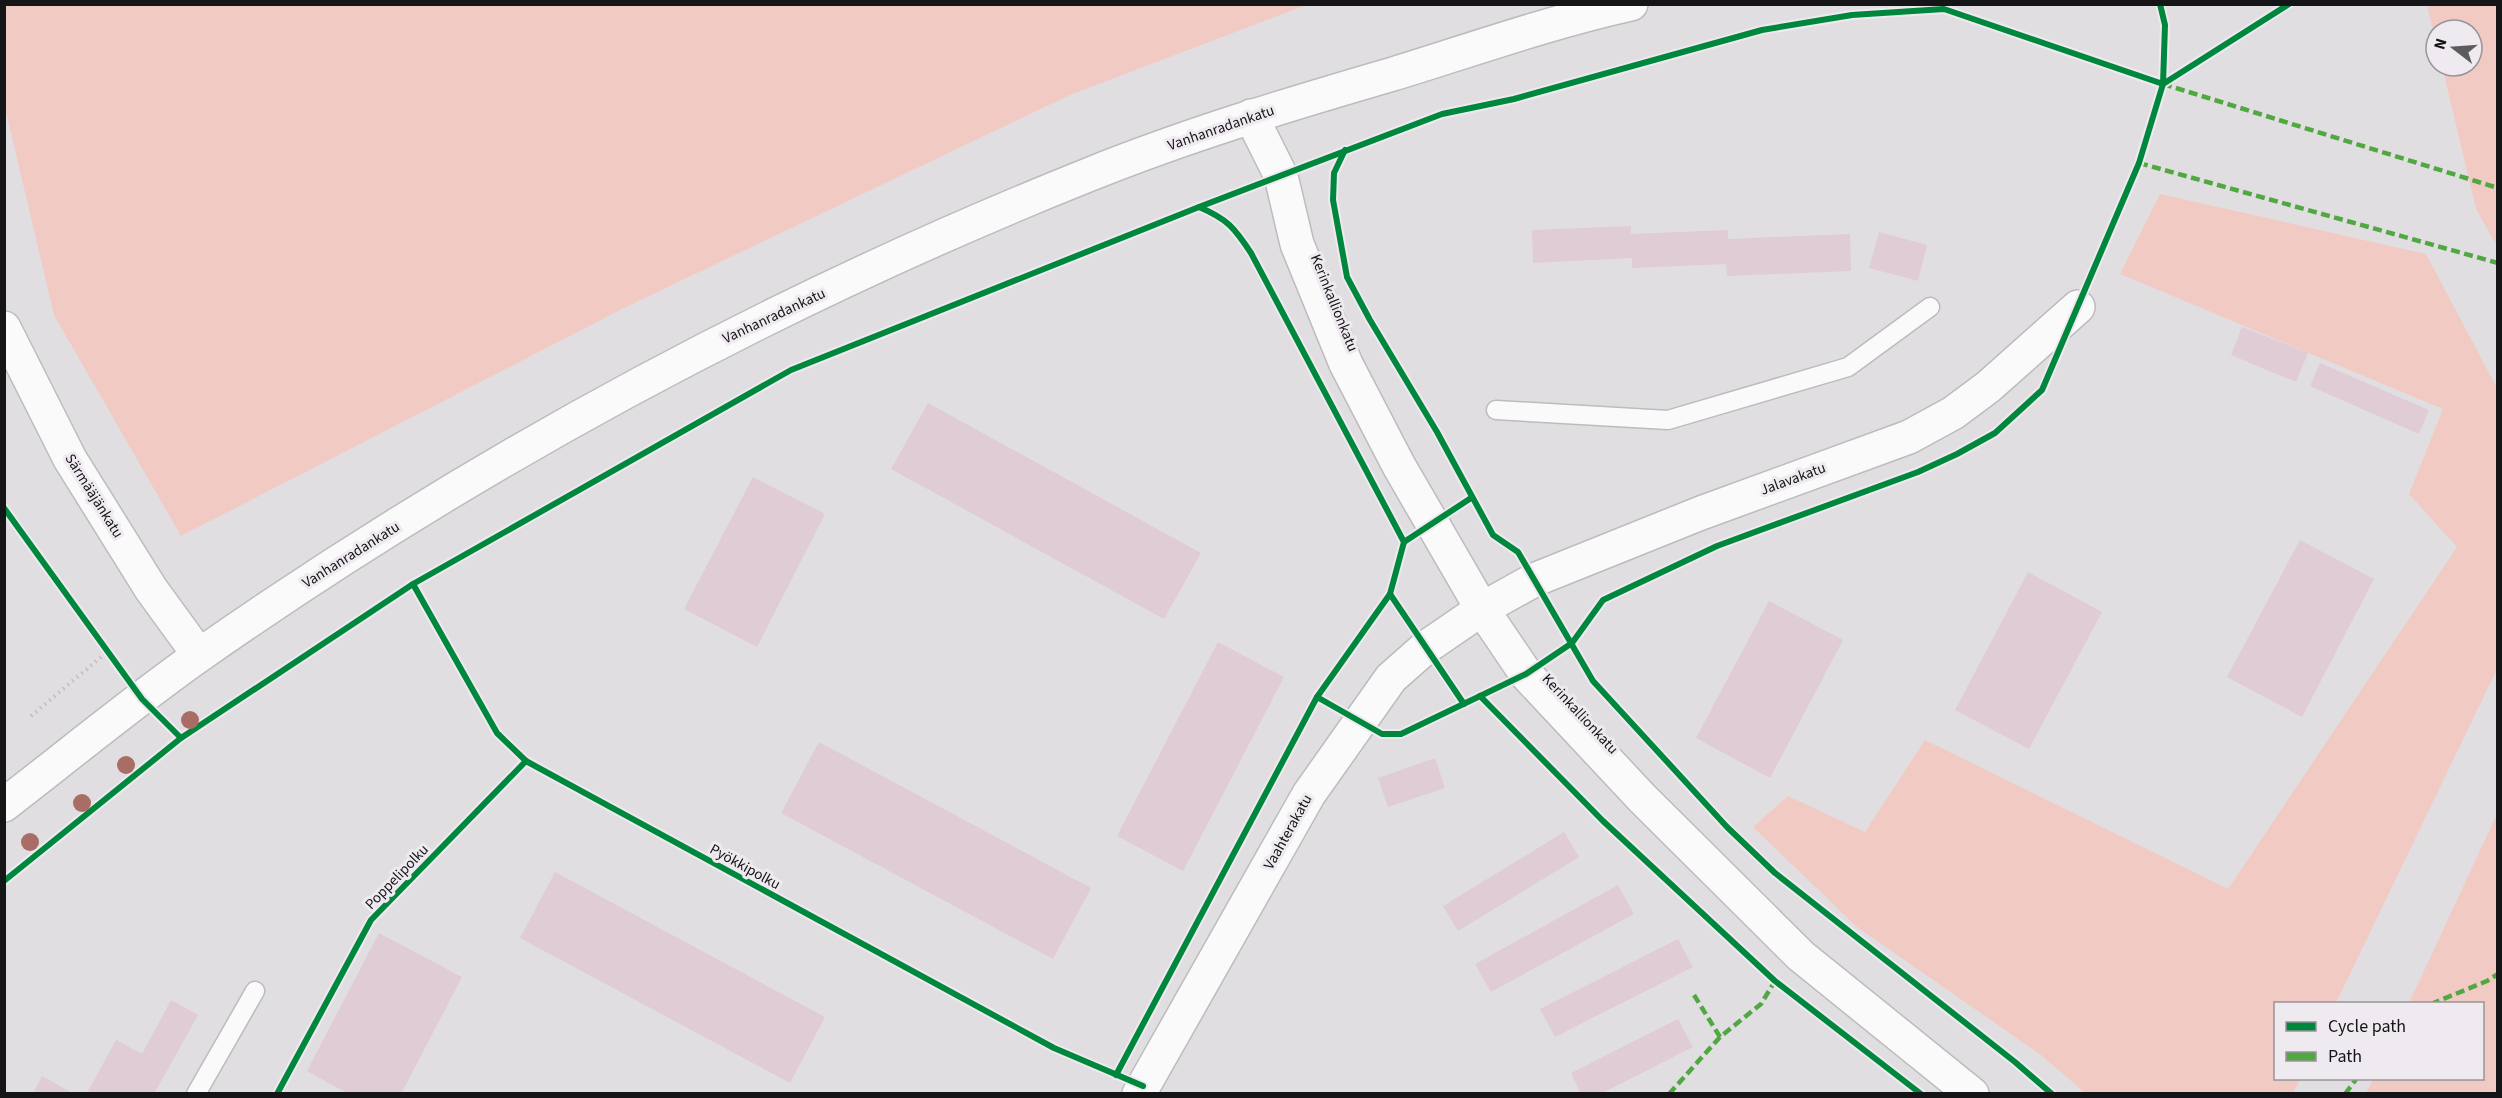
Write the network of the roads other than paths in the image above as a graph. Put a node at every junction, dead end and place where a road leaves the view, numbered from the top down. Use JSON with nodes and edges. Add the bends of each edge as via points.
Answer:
{"nodes":[{"id":1,"x":1631,"y":4,"type":"edge"},
{"id":2,"x":1251,"y":116,"type":"junction"},
{"id":3,"x":1930,"y":307,"type":"dead end"},
{"id":4,"x":2078,"y":307,"type":"dead end"},
{"id":5,"x":5,"y":334,"type":"edge"},
{"id":6,"x":1496,"y":410,"type":"dead end"},
{"id":7,"x":1482,"y":609,"type":"junction"},
{"id":8,"x":199,"y":655,"type":"junction"},
{"id":9,"x":4,"y":805,"type":"edge"},
{"id":10,"x":255,"y":991,"type":"dead end"},
{"id":11,"x":1146,"y":1091,"type":"edge"},
{"id":12,"x":196,"y":1094,"type":"edge"},
{"id":13,"x":1972,"y":1094,"type":"edge"}],
"edges":[{"from":1,"to":2,"type":"street","name":"Vanhanradankatu"},
{"from":2,"to":7,"type":"street","name":"Kerinkallionkatu","via":[[1281,176],[1297,244],[1346,364],[1399,466]]},
{"from":2,"to":8,"type":"street","name":"Vanhanradankatu","via":[[1090,174],[940,238],[696,353],[597,405],[465,484]]},
{"from":3,"to":6,"type":"lane","via":[[1848,367],[1668,420]]},
{"from":4,"to":7,"type":"street","name":"Jalavakatu","via":[[1988,387],[1953,413],[1909,437],[1545,575]]},
{"from":5,"to":8,"type":"street","name":"Särmääjänkatu","via":[[70,459],[151,589]]},
{"from":7,"to":11,"type":"street","name":"Vaahterakatu","via":[[1425,648],[1391,678],[1309,794]]},
{"from":7,"to":13,"type":"street","name":"Kerinkallionkatu","via":[[1526,674],[1642,798],[1802,956]]},
{"from":8,"to":9,"type":"street","name":"Vanhanradankatu"},
{"from":10,"to":12,"type":"lane"}]}
